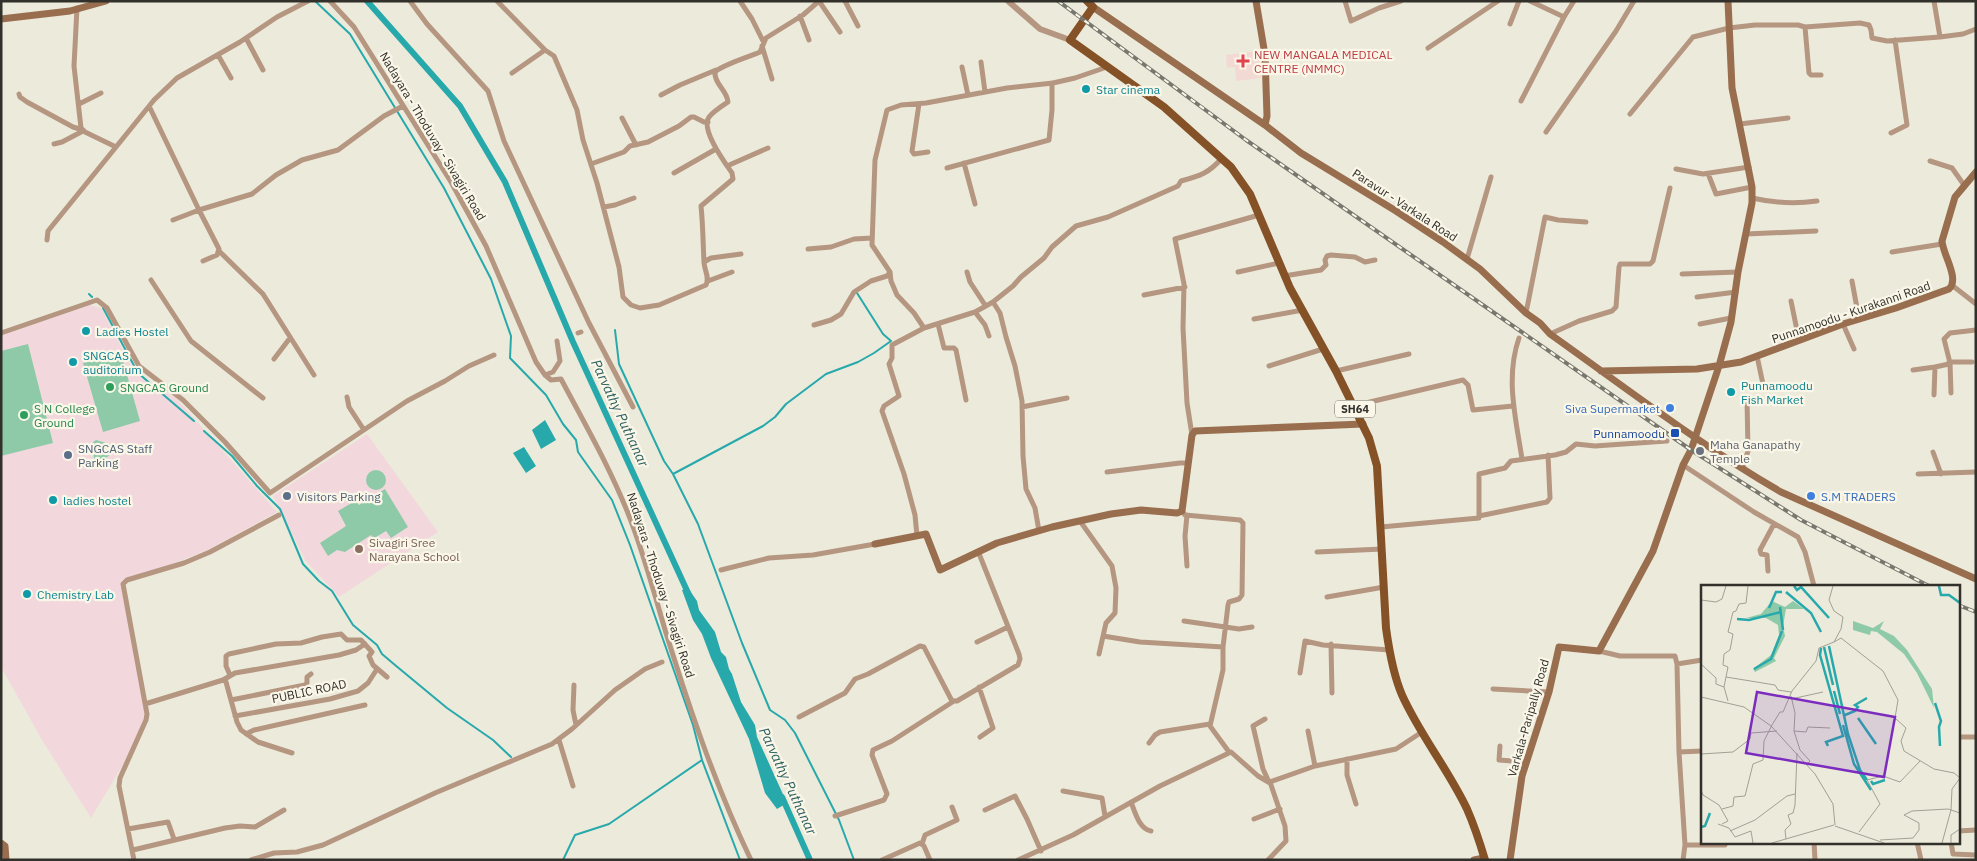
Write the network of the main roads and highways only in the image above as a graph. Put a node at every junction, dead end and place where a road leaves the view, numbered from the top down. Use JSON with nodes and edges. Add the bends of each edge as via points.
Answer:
{"nodes":[{"id":1,"x":106,"y":1,"type":"edge"},
{"id":2,"x":1256,"y":1,"type":"edge"},
{"id":3,"x":1728,"y":1,"type":"edge"},
{"id":4,"x":1090,"y":4,"type":"edge"},
{"id":5,"x":1,"y":20,"type":"edge"},
{"id":6,"x":1265,"y":125,"type":"junction"},
{"id":7,"x":1976,"y":172,"type":"edge"},
{"id":8,"x":1719,"y":366,"type":"junction"},
{"id":9,"x":1601,"y":371,"type":"junction"},
{"id":10,"x":1364,"y":424,"type":"junction"},
{"id":11,"x":1694,"y":437,"type":"junction"},
{"id":12,"x":875,"y":544,"type":"road end"},
{"id":13,"x":1976,"y":579,"type":"edge"},
{"id":14,"x":1,"y":842,"type":"edge"},
{"id":15,"x":1484,"y":859,"type":"edge"},
{"id":16,"x":6,"y":860,"type":"edge"},
{"id":17,"x":1474,"y":860,"type":"edge"},
{"id":18,"x":1510,"y":860,"type":"edge"}],
"edges":[{"from":1,"to":5,"type":"main road","via":[[70,11]]},
{"from":2,"to":6,"type":"main road","via":[[1264,55]]},
{"from":3,"to":8,"type":"main road","via":[[1732,88],[1749,167],[1752,198],[1731,318]]},
{"from":4,"to":6,"type":"main road","name":"Paravur - Varkala Road"},
{"from":4,"to":10,"type":"main road","number":"SH64","via":[[1070,40],[1164,107],[1231,167],[1250,194],[1284,276]]},
{"from":6,"to":9,"type":"main road","name":"Paravur - Varkala Road","via":[[1301,153],[1396,210],[1467,259],[1550,334]]},
{"from":7,"to":8,"type":"main road","name":"Punnamoodu - Kurakanni Road","via":[[1956,193],[1942,244],[1953,278],[1953,286],[1948,290],[1859,318],[1741,362]]},
{"from":8,"to":9,"type":"main road","name":"Punnamoodu - Kurakanni Road"},
{"from":8,"to":11,"type":"main road"},
{"from":9,"to":11,"type":"main road","name":"Paravur - Varkala Road"},
{"from":10,"to":12,"type":"main road","via":[[1195,431],[1187,463],[1184,513],[1141,510],[1080,521],[997,543],[940,570],[926,534]]},
{"from":10,"to":15,"type":"main road","number":"SH64","via":[[1377,466],[1389,650],[1401,693],[1466,809]]},
{"from":11,"to":13,"type":"main road","name":"Paravur - Varkala Road","via":[[1781,492]]},
{"from":11,"to":18,"type":"main road","name":"Varkala-Paripally Road","via":[[1653,551],[1599,651],[1559,647],[1549,692],[1522,776]]},
{"from":14,"to":16,"type":"main road","via":[[5,846]]},
{"from":15,"to":17,"type":"main road"}]}
